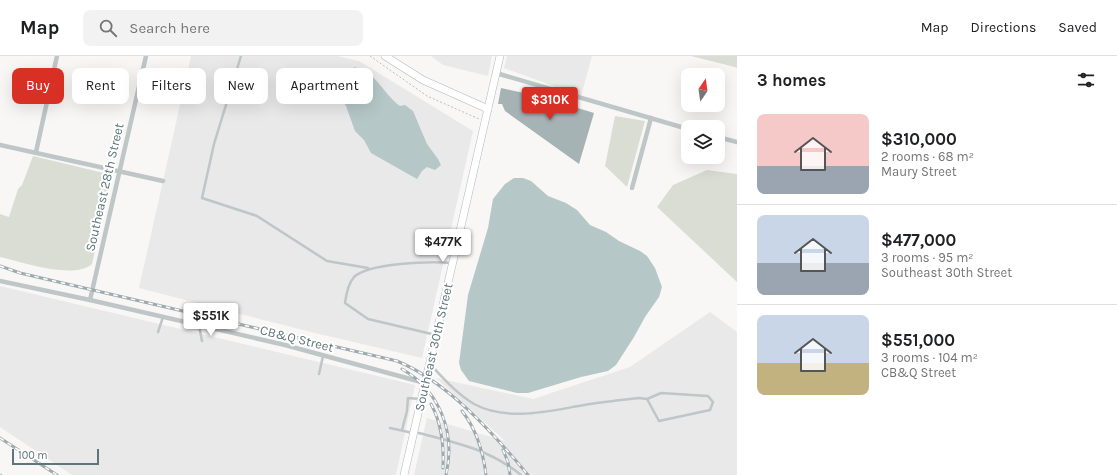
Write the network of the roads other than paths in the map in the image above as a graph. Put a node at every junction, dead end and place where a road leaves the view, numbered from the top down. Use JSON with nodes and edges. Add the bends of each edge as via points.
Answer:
{"nodes":[{"id":1,"x":57,"y":56,"type":"edge"},
{"id":2,"x":146,"y":56,"type":"edge"},
{"id":3,"x":241,"y":56,"type":"edge"},
{"id":4,"x":385,"y":56,"type":"edge"},
{"id":5,"x":500,"y":56,"type":"edge"},
{"id":6,"x":496,"y":73,"type":"junction"},
{"id":7,"x":488,"y":109,"type":"junction"},
{"id":8,"x":651,"y":118,"type":"junction"},
{"id":9,"x":681,"y":126,"type":"edge"},
{"id":10,"x":725,"y":139,"type":"edge"},
{"id":11,"x":737,"y":142,"type":"edge"},
{"id":12,"x":0,"y":145,"type":"edge"},
{"id":13,"x":36,"y":152,"type":"junction"},
{"id":14,"x":119,"y":171,"type":"junction"},
{"id":15,"x":163,"y":181,"type":"dead end"},
{"id":16,"x":632,"y":188,"type":"dead end"},
{"id":17,"x":453,"y":263,"type":"junction"},
{"id":18,"x":368,"y":268,"type":"junction"},
{"id":19,"x":0,"y":281,"type":"edge"},
{"id":20,"x":90,"y":300,"type":"junction"},
{"id":21,"x":163,"y":317,"type":"junction"},
{"id":22,"x":199,"y":325,"type":"junction"},
{"id":23,"x":158,"y":332,"type":"dead end"},
{"id":24,"x":436,"y":335,"type":"junction"},
{"id":25,"x":202,"y":341,"type":"dead end"},
{"id":26,"x":323,"y":356,"type":"junction"},
{"id":27,"x":429,"y":363,"type":"junction"},
{"id":28,"x":319,"y":374,"type":"dead end"},
{"id":29,"x":425,"y":383,"type":"junction"},
{"id":30,"x":647,"y":399,"type":"junction"},
{"id":31,"x":421,"y":400,"type":"junction"},
{"id":32,"x":390,"y":428,"type":"dead end"},
{"id":33,"x":402,"y":430,"type":"junction"},
{"id":34,"x":414,"y":432,"type":"junction"},
{"id":35,"x":404,"y":475,"type":"edge"},
{"id":36,"x":521,"y":475,"type":"edge"}],
"edges":[{"from":1,"to":13,"type":"street"},
{"from":2,"to":14,"type":"street","name":"Southeast 28th Street"},
{"from":3,"to":18,"type":"lane","via":[[214,144],[202,198],[257,216],[327,261]]},
{"from":4,"to":7,"type":"main road","via":[[423,80]]},
{"from":5,"to":6,"type":"main road","name":"Southeast 30th Street"},
{"from":6,"to":7,"type":"main road","name":"Southeast 30th Street"},
{"from":6,"to":8,"type":"street"},
{"from":7,"to":17,"type":"main road","name":"Southeast 30th Street"},
{"from":8,"to":9,"type":"street"},
{"from":8,"to":16,"type":"street"},
{"from":10,"to":11,"type":"street"},
{"from":12,"to":13,"type":"street"},
{"from":13,"to":14,"type":"street"},
{"from":14,"to":15,"type":"street"},
{"from":14,"to":20,"type":"street","name":"Southeast 28th Street"},
{"from":17,"to":18,"type":"lane","via":[[435,261]]},
{"from":17,"to":24,"type":"main road","name":"Southeast 30th Street"},
{"from":18,"to":24,"type":"lane","via":[[353,278],[346,293],[345,303],[368,319]]},
{"from":19,"to":20,"type":"street","name":"CB&Q Street"},
{"from":20,"to":21,"type":"street","name":"CB&Q Street"},
{"from":21,"to":22,"type":"street","name":"CB&Q Street"},
{"from":21,"to":23,"type":"lane"},
{"from":22,"to":25,"type":"lane"},
{"from":22,"to":26,"type":"street","name":"CB&Q Street"},
{"from":24,"to":27,"type":"main road","name":"Southeast 30th Street"},
{"from":26,"to":28,"type":"lane"},
{"from":26,"to":29,"type":"street","name":"CB&Q Street"},
{"from":27,"to":29,"type":"main road","name":"Southeast 30th Street"},
{"from":27,"to":30,"type":"lane","via":[[449,385],[467,399],[488,410],[548,412],[585,405]]},
{"from":29,"to":31,"type":"main road","name":"Southeast 30th Street"},
{"from":30,"to":30,"type":"lane","via":[[659,421],[710,410],[713,402],[708,396],[661,393]]},
{"from":31,"to":33,"type":"lane","via":[[408,398]]},
{"from":31,"to":34,"type":"main road","name":"Southeast 30th Street"},
{"from":32,"to":33,"type":"lane"},
{"from":33,"to":34,"type":"lane"},
{"from":34,"to":35,"type":"main road","name":"Southeast 30th Street"},
{"from":34,"to":36,"type":"lane","via":[[482,451]]}]}
